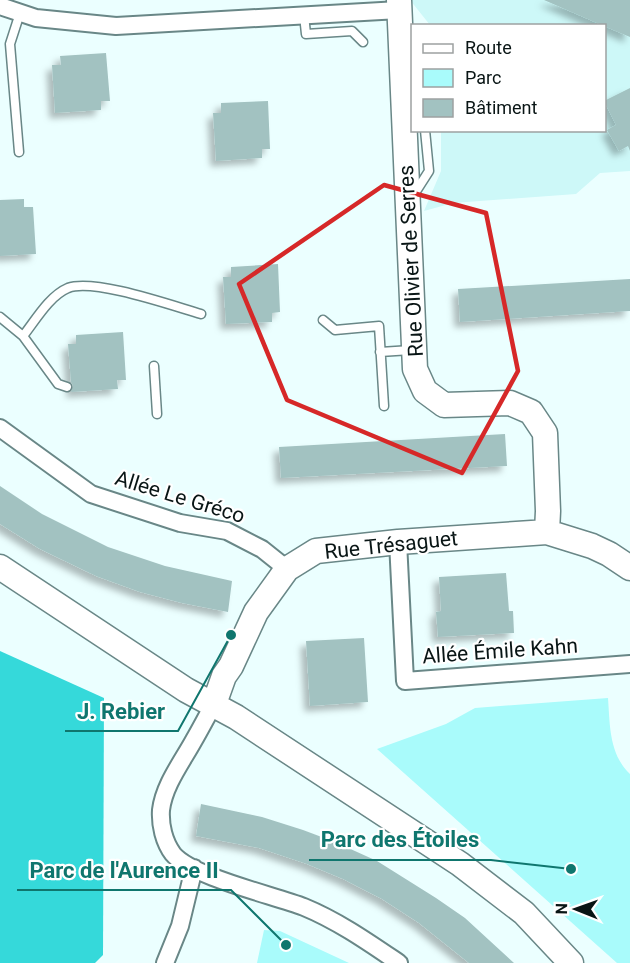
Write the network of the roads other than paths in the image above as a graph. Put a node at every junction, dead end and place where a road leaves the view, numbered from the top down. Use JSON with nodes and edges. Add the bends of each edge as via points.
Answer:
{"nodes":[{"id":1,"x":0,"y":6,"type":"edge"},
{"id":2,"x":404,"y":12,"type":"edge"},
{"id":3,"x":20,"y":13,"type":"junction"},
{"id":4,"x":304,"y":14,"type":"junction"},
{"id":5,"x":363,"y":42,"type":"dead end"},
{"id":6,"x":425,"y":132,"type":"edge"},
{"id":7,"x":20,"y":152,"type":"dead end"},
{"id":8,"x":408,"y":204,"type":"junction"},
{"id":9,"x":201,"y":314,"type":"dead end"},
{"id":10,"x":0,"y":317,"type":"edge"},
{"id":11,"x":323,"y":320,"type":"dead end"},
{"id":12,"x":23,"y":336,"type":"junction"},
{"id":13,"x":415,"y":349,"type":"junction"},
{"id":14,"x":380,"y":352,"type":"junction"},
{"id":15,"x":154,"y":366,"type":"dead end"},
{"id":16,"x":67,"y":387,"type":"dead end"},
{"id":17,"x":384,"y":406,"type":"dead end"},
{"id":18,"x":157,"y":414,"type":"dead end"},
{"id":19,"x":0,"y":428,"type":"edge"},
{"id":20,"x":547,"y":532,"type":"junction"},
{"id":21,"x":398,"y":542,"type":"junction"},
{"id":22,"x":0,"y":567,"type":"edge"},
{"id":23,"x":630,"y":568,"type":"edge"},
{"id":24,"x":287,"y":569,"type":"junction"},
{"id":25,"x":630,"y":664,"type":"edge"},
{"id":26,"x":214,"y":704,"type":"junction"},
{"id":27,"x":194,"y":868,"type":"junction"},
{"id":28,"x":165,"y":963,"type":"edge"},
{"id":29,"x":399,"y":963,"type":"edge"},
{"id":30,"x":571,"y":963,"type":"edge"}],
"edges":[{"from":1,"to":3,"type":"street"},
{"from":2,"to":4,"type":"street"},
{"from":2,"to":8,"type":"street","name":"Rue Olivier de Serres"},
{"from":3,"to":4,"type":"street","via":[[116,26]]},
{"from":3,"to":7,"type":"lane","via":[[10,44]]},
{"from":4,"to":5,"type":"lane","via":[[306,34],[352,31]]},
{"from":6,"to":8,"type":"lane","via":[[429,171]]},
{"from":8,"to":13,"type":"street","name":"Rue Olivier de Serres"},
{"from":9,"to":12,"type":"lane","via":[[120,290],[69,288],[54,299]]},
{"from":10,"to":12,"type":"lane"},
{"from":11,"to":14,"type":"lane","via":[[335,330],[379,327]]},
{"from":12,"to":16,"type":"lane","via":[[58,384]]},
{"from":13,"to":14,"type":"lane"},
{"from":13,"to":20,"type":"street","name":"Rue Olivier de Serres","via":[[416,369],[425,391],[444,405],[510,403],[531,412],[545,433]]},
{"from":14,"to":17,"type":"lane"},
{"from":15,"to":18,"type":"lane"},
{"from":19,"to":24,"type":"street","name":"Allée Le Gréco","via":[[91,494],[180,523],[227,531],[262,549]]},
{"from":20,"to":21,"type":"street","name":"Rue Trésaguet"},
{"from":20,"to":23,"type":"street","via":[[601,550]]},
{"from":21,"to":24,"type":"street","name":"Rue Trésaguet","via":[[316,552]]},
{"from":21,"to":25,"type":"street","name":"Allée Émile Kahn","via":[[405,681]]},
{"from":22,"to":26,"type":"street","via":[[186,690]]},
{"from":24,"to":26,"type":"street","name":"Rue Trésaguet","via":[[256,612]]},
{"from":26,"to":27,"type":"street","via":[[176,770],[161,810],[161,824],[173,854]]},
{"from":26,"to":30,"type":"street","via":[[460,864],[525,913]]},
{"from":27,"to":28,"type":"street","via":[[180,926]]},
{"from":27,"to":29,"type":"street","via":[[304,908],[347,928]]}]}
